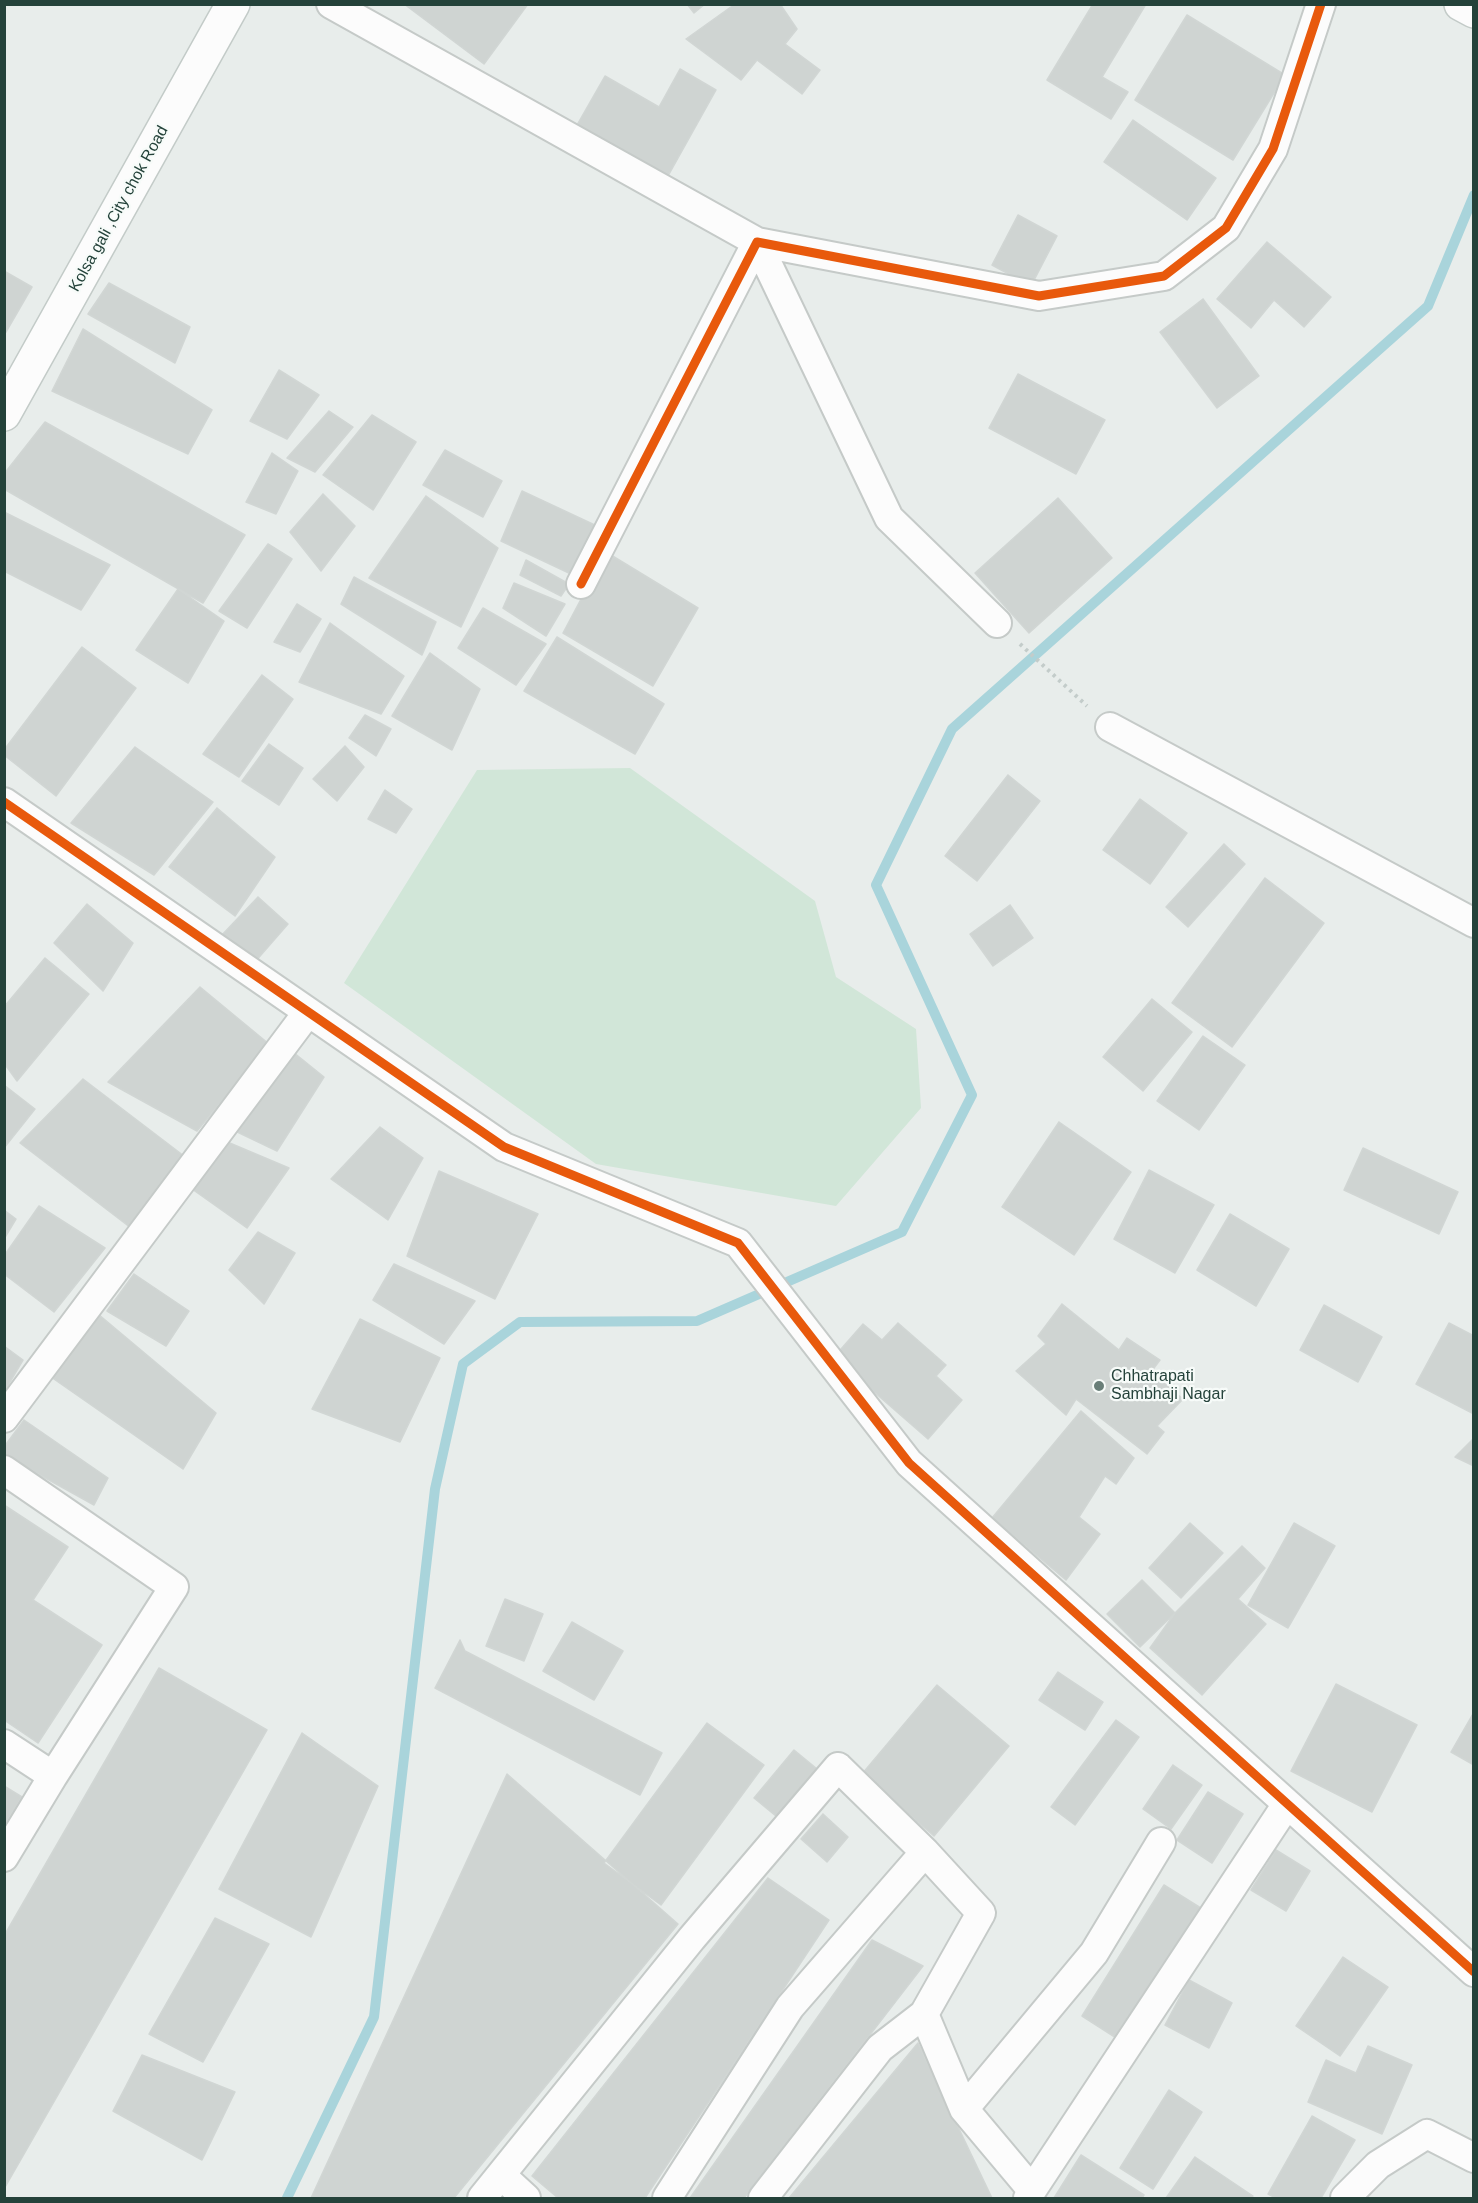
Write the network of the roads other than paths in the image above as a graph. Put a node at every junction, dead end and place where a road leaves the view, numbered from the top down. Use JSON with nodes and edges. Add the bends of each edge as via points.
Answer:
{"nodes":[{"id":1,"x":233,"y":4,"type":"edge"},
{"id":2,"x":332,"y":4,"type":"edge"},
{"id":3,"x":1321,"y":4,"type":"edge"},
{"id":4,"x":1461,"y":4,"type":"edge"},
{"id":5,"x":1473,"y":10,"type":"edge"},
{"id":6,"x":757,"y":242,"type":"junction"},
{"id":7,"x":4,"y":414,"type":"edge"},
{"id":8,"x":581,"y":584,"type":"dead end"},
{"id":9,"x":998,"y":623,"type":"road end"},
{"id":10,"x":1110,"y":727,"type":"road end"},
{"id":11,"x":4,"y":802,"type":"edge"},
{"id":12,"x":1473,"y":923,"type":"edge"},
{"id":13,"x":308,"y":1012,"type":"junction"},
{"id":14,"x":4,"y":1418,"type":"edge"},
{"id":15,"x":4,"y":1470,"type":"edge"},
{"id":16,"x":4,"y":1744,"type":"edge"},
{"id":17,"x":53,"y":1776,"type":"junction"},
{"id":18,"x":1287,"y":1804,"type":"junction"},
{"id":19,"x":1161,"y":1842,"type":"dead end"},
{"id":20,"x":925,"y":1852,"type":"junction"},
{"id":21,"x":4,"y":1857,"type":"edge"},
{"id":22,"x":1473,"y":1972,"type":"edge"},
{"id":23,"x":924,"y":2014,"type":"junction"},
{"id":24,"x":964,"y":2109,"type":"junction"},
{"id":25,"x":1473,"y":2158,"type":"edge"},
{"id":26,"x":501,"y":2175,"type":"junction"},
{"id":27,"x":1030,"y":2194,"type":"edge"},
{"id":28,"x":482,"y":2199,"type":"edge"},
{"id":29,"x":526,"y":2199,"type":"edge"},
{"id":30,"x":667,"y":2199,"type":"edge"},
{"id":31,"x":763,"y":2199,"type":"edge"},
{"id":32,"x":1345,"y":2199,"type":"edge"}],
"edges":[{"from":1,"to":7,"type":"street","name":"Kolsa gali ,City chok Road"},
{"from":2,"to":6,"type":"street"},
{"from":3,"to":6,"type":"street","via":[[1273,149],[1227,228],[1164,276],[1039,296]]},
{"from":4,"to":5,"type":"street"},
{"from":6,"to":8,"type":"street"},
{"from":6,"to":9,"type":"street","via":[[889,518]]},
{"from":10,"to":12,"type":"street"},
{"from":11,"to":13,"type":"street"},
{"from":13,"to":14,"type":"street"},
{"from":13,"to":18,"type":"street","via":[[504,1147],[738,1243],[909,1464]]},
{"from":15,"to":17,"type":"street","via":[[174,1587]]},
{"from":16,"to":17,"type":"street"},
{"from":17,"to":21,"type":"street"},
{"from":18,"to":22,"type":"street"},
{"from":18,"to":27,"type":"street"},
{"from":19,"to":24,"type":"street","via":[[1095,1953]]},
{"from":20,"to":23,"type":"street","via":[[981,1913]]},
{"from":20,"to":26,"type":"street","via":[[838,1767],[692,1938]]},
{"from":20,"to":30,"type":"street","via":[[790,2007]]},
{"from":23,"to":24,"type":"street"},
{"from":23,"to":31,"type":"street","via":[[880,2048]]},
{"from":24,"to":27,"type":"street"},
{"from":25,"to":32,"type":"street","via":[[1427,2134],[1378,2165]]},
{"from":26,"to":28,"type":"street"},
{"from":26,"to":29,"type":"street"}]}
